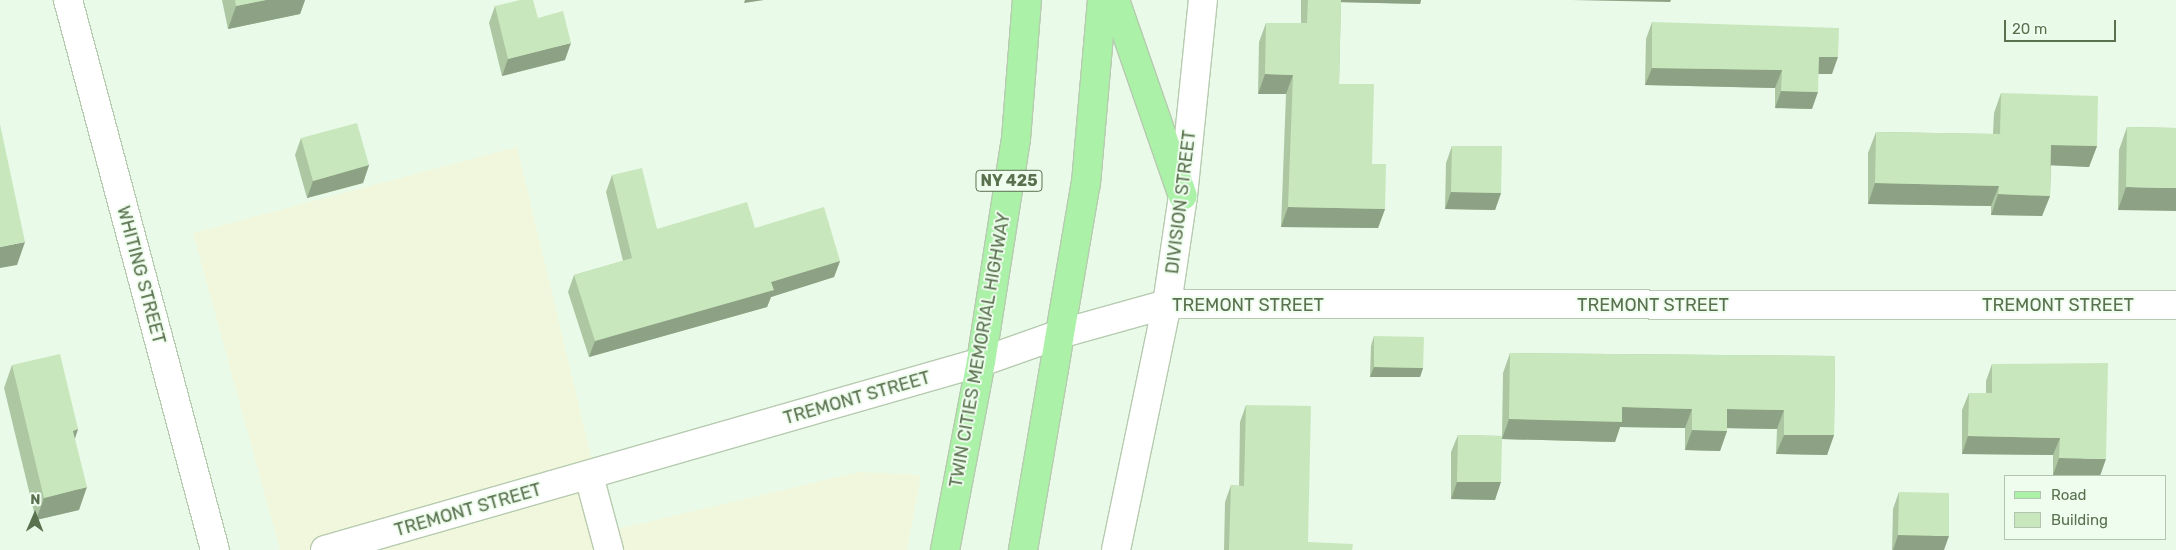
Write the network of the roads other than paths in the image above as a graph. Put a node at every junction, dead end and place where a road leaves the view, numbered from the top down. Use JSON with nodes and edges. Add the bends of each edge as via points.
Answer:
{"nodes":[{"id":1,"x":68,"y":0,"type":"edge"},
{"id":2,"x":1027,"y":0,"type":"edge"},
{"id":3,"x":1102,"y":0,"type":"edge"},
{"id":4,"x":1114,"y":0,"type":"edge"},
{"id":5,"x":1203,"y":0,"type":"edge"},
{"id":6,"x":1184,"y":196,"type":"junction"},
{"id":7,"x":1167,"y":304,"type":"junction"},
{"id":8,"x":2176,"y":305,"type":"edge"},
{"id":9,"x":1063,"y":333,"type":"junction"},
{"id":10,"x":981,"y":362,"type":"junction"},
{"id":11,"x":589,"y":476,"type":"junction"},
{"id":12,"x":215,"y":550,"type":"edge"},
{"id":13,"x":325,"y":550,"type":"edge"},
{"id":14,"x":609,"y":550,"type":"edge"},
{"id":15,"x":945,"y":550,"type":"edge"},
{"id":16,"x":1023,"y":550,"type":"edge"},
{"id":17,"x":1116,"y":550,"type":"edge"}],
"edges":[{"from":1,"to":12,"type":"street","name":"WHITING STREET"},
{"from":2,"to":10,"type":"main road","name":"TWIN CITIES MEMORIAL HIGHWAY","number":"NY 425","via":[[1016,139]]},
{"from":3,"to":9,"type":"main road","via":[[1086,183]]},
{"from":4,"to":6,"type":"main road"},
{"from":5,"to":6,"type":"street","name":"DIVISION STREET"},
{"from":6,"to":7,"type":"street","name":"DIVISION STREET"},
{"from":7,"to":8,"type":"street","name":"TREMONT STREET"},
{"from":7,"to":9,"type":"street","name":"TREMONT STREET"},
{"from":7,"to":17,"type":"street","name":"DIVISION STREET"},
{"from":9,"to":10,"type":"street","name":"TREMONT STREET"},
{"from":9,"to":16,"type":"main road"},
{"from":10,"to":11,"type":"street","name":"TREMONT STREET"},
{"from":10,"to":15,"type":"main road","name":"TWIN CITIES MEMORIAL HIGHWAY","number":"NY 425"},
{"from":11,"to":13,"type":"street","name":"TREMONT STREET"},
{"from":11,"to":14,"type":"street"}]}
